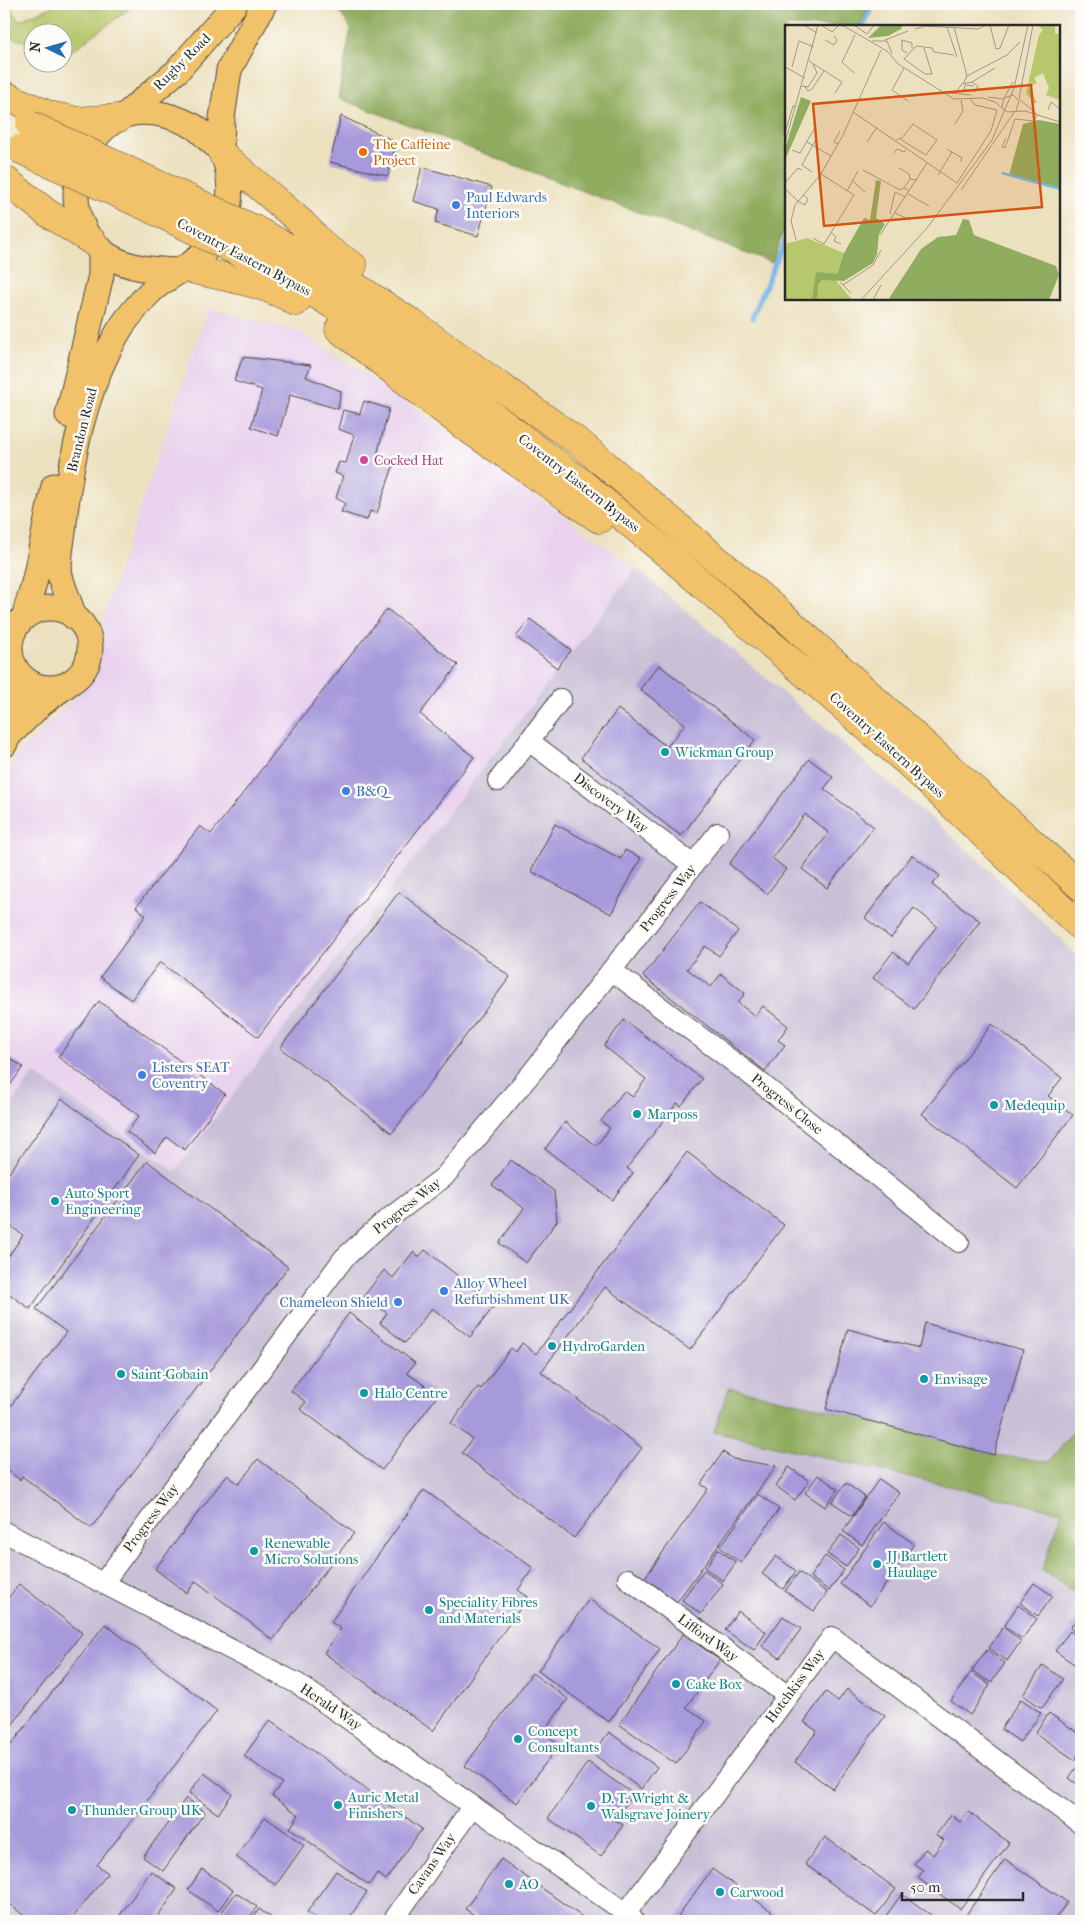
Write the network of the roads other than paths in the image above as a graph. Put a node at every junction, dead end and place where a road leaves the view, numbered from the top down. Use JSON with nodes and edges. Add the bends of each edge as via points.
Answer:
{"nodes":[{"id":1,"x":235,"y":4,"type":"edge"},
{"id":2,"x":264,"y":4,"type":"edge"},
{"id":3,"x":4,"y":95,"type":"edge"},
{"id":4,"x":4,"y":114,"type":"edge"},
{"id":5,"x":122,"y":117,"type":"junction"},
{"id":6,"x":18,"y":139,"type":"edge"},
{"id":7,"x":222,"y":153,"type":"junction"},
{"id":8,"x":4,"y":180,"type":"edge"},
{"id":9,"x":97,"y":246,"type":"junction"},
{"id":10,"x":182,"y":269,"type":"junction"},
{"id":11,"x":74,"y":617,"type":"junction"},
{"id":12,"x":24,"y":618,"type":"junction"},
{"id":13,"x":14,"y":665,"type":"junction"},
{"id":14,"x":68,"y":684,"type":"junction"},
{"id":15,"x":561,"y":699,"type":"dead end"},
{"id":16,"x":885,"y":707,"type":"junction"},
{"id":17,"x":6,"y":740,"type":"edge"},
{"id":18,"x":529,"y":741,"type":"junction"},
{"id":19,"x":908,"y":763,"type":"junction"},
{"id":20,"x":498,"y":781,"type":"dead end"},
{"id":21,"x":718,"y":833,"type":"dead end"},
{"id":22,"x":693,"y":865,"type":"junction"},
{"id":23,"x":1081,"y":887,"type":"edge"},
{"id":24,"x":1081,"y":927,"type":"edge"},
{"id":25,"x":611,"y":970,"type":"junction"},
{"id":26,"x":959,"y":1242,"type":"dead end"},
{"id":27,"x":4,"y":1532,"type":"edge"},
{"id":28,"x":628,"y":1579,"type":"dead end"},
{"id":29,"x":103,"y":1583,"type":"junction"},
{"id":30,"x":788,"y":1696,"type":"junction"},
{"id":31,"x":472,"y":1807,"type":"junction"},
{"id":32,"x":1081,"y":1824,"type":"edge"},
{"id":33,"x":630,"y":1917,"type":"edge"},
{"id":34,"x":393,"y":1921,"type":"edge"}],
"edges":[{"from":1,"to":5,"type":"main road","name":"Rugby Road","via":[[177,71]]},
{"from":2,"to":7,"type":"main road","via":[[229,70],[222,118]]},
{"from":3,"to":5,"type":"highway","via":[[49,115],[77,121]]},
{"from":4,"to":6,"type":"highway","name":"Coventry Eastern Bypass"},
{"from":5,"to":7,"type":"main road","via":[[146,113],[168,115],[194,126]]},
{"from":5,"to":9,"type":"main road","via":[[103,130],[91,144],[80,165],[75,189],[83,226]]},
{"from":6,"to":16,"type":"highway","name":"Coventry Eastern Bypass","bridge":true,"via":[[254,229],[330,270],[412,323],[581,444]]},
{"from":6,"to":19,"type":"highway","name":"Coventry Eastern Bypass","bridge":true,"via":[[311,291],[455,387],[583,484]]},
{"from":7,"to":10,"type":"main road","via":[[229,177],[229,203],[219,232],[196,260]]},
{"from":7,"to":16,"type":"highway","via":[[326,248],[415,308],[597,441],[788,603]]},
{"from":8,"to":9,"type":"highway"},
{"from":9,"to":10,"type":"main road","via":[[130,266],[150,270]]},
{"from":9,"to":12,"type":"main road","name":"Brandon Road","via":[[102,275]]},
{"from":10,"to":11,"type":"main road","name":"Brandon Road","via":[[152,290],[120,327],[97,374],[79,430],[68,482],[59,574]]},
{"from":10,"to":19,"type":"highway","via":[[281,292],[342,330],[464,426],[585,509],[679,580],[802,689]]},
{"from":11,"to":12,"type":"main road","via":[[62,610],[47,609]]},
{"from":11,"to":14,"type":"main road","via":[[85,629],[89,656],[81,674]]},
{"from":12,"to":13,"type":"main road","via":[[11,642]]},
{"from":13,"to":14,"type":"main road","via":[[22,677],[36,686],[51,688]]},
{"from":13,"to":17,"type":"main road","via":[[20,688]]},
{"from":14,"to":17,"type":"main road","via":[[42,703]]},
{"from":15,"to":18,"type":"street"},
{"from":16,"to":23,"type":"highway","name":"Coventry Eastern Bypass"},
{"from":18,"to":20,"type":"street"},
{"from":18,"to":22,"type":"street","name":"Discovery Way"},
{"from":19,"to":24,"type":"highway","name":"Coventry Eastern Bypass"},
{"from":21,"to":22,"type":"street","name":"Progress Way"},
{"from":22,"to":25,"type":"street","name":"Progress Way"},
{"from":25,"to":26,"type":"street","name":"Progress Close","via":[[752,1076]]},
{"from":25,"to":29,"type":"street","name":"Progress Way","via":[[534,1070],[444,1177],[384,1222],[344,1258]]},
{"from":27,"to":29,"type":"street","name":"Herald Way"},
{"from":28,"to":30,"type":"street","name":"Lifford Way"},
{"from":29,"to":31,"type":"street","name":"Herald Way","via":[[298,1684]]},
{"from":30,"to":32,"type":"street","name":"Hotchkiss Way","via":[[832,1637]]},
{"from":30,"to":33,"type":"street","name":"Hotchkiss Way"},
{"from":31,"to":33,"type":"street","name":"Herald Way"},
{"from":31,"to":34,"type":"street","name":"Cavans Way"}]}
